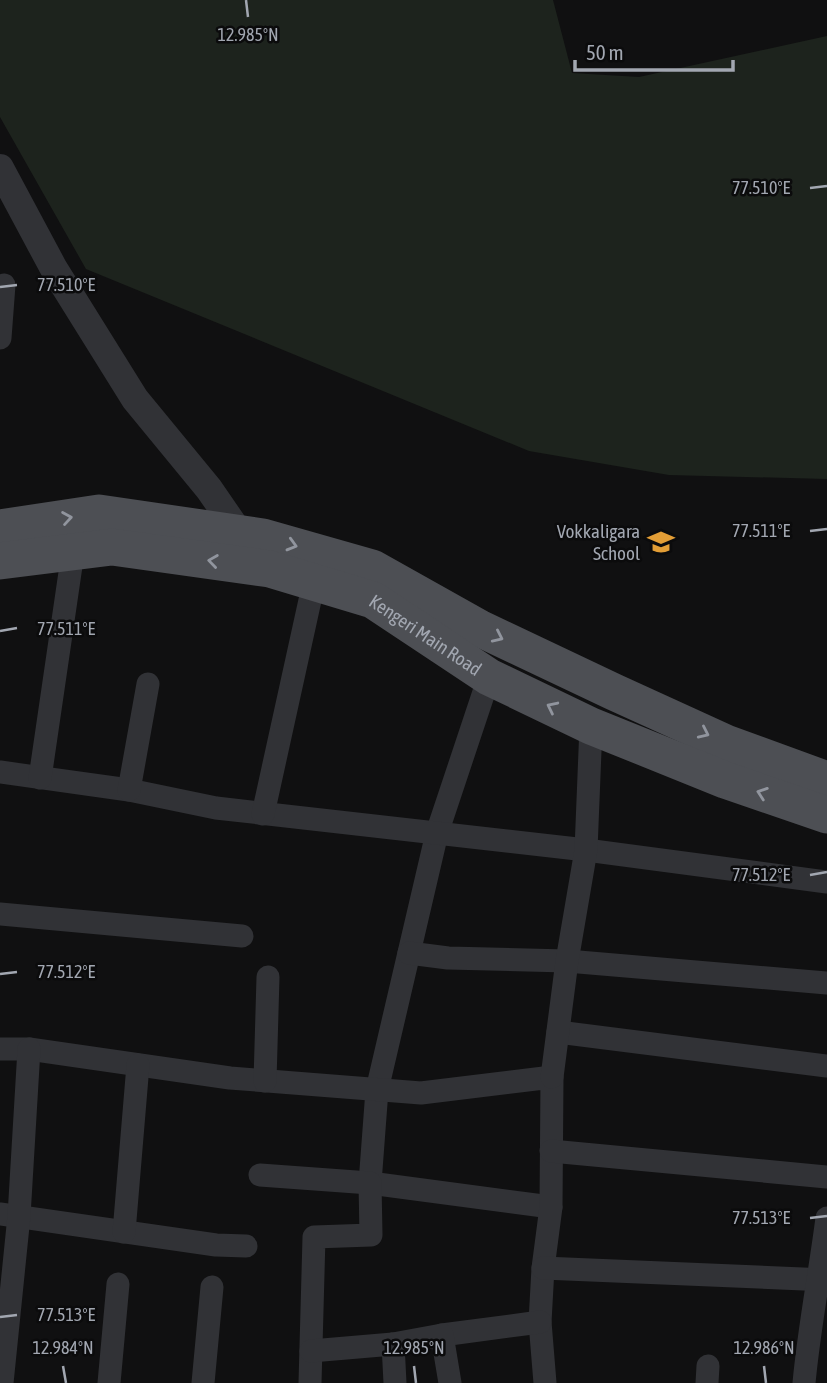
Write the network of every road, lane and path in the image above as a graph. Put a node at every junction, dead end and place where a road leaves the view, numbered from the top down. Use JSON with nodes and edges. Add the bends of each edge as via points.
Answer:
{"nodes":[{"id":1,"x":0,"y":167,"type":"edge"},
{"id":2,"x":4,"y":285,"type":"dead end"},
{"id":3,"x":0,"y":338,"type":"edge"},
{"id":4,"x":203,"y":481,"type":"junction"},
{"id":5,"x":179,"y":525,"type":"junction"},
{"id":6,"x":0,"y":528,"type":"edge"},
{"id":7,"x":240,"y":534,"type":"junction"},
{"id":8,"x":74,"y":552,"type":"junction"},
{"id":9,"x":0,"y":561,"type":"edge"},
{"id":10,"x":254,"y":566,"type":"junction"},
{"id":11,"x":314,"y":582,"type":"junction"},
{"id":12,"x":489,"y":677,"type":"junction"},
{"id":13,"x":148,"y":684,"type":"dead end"},
{"id":14,"x":591,"y":726,"type":"junction"},
{"id":15,"x":0,"y":772,"type":"edge"},
{"id":16,"x":40,"y":778,"type":"junction"},
{"id":17,"x":827,"y":780,"type":"edge"},
{"id":18,"x":129,"y":790,"type":"junction"},
{"id":19,"x":262,"y":814,"type":"junction"},
{"id":20,"x":827,"y":815,"type":"edge"},
{"id":21,"x":437,"y":833,"type":"junction"},
{"id":22,"x":586,"y":850,"type":"junction"},
{"id":23,"x":827,"y":882,"type":"edge"},
{"id":24,"x":0,"y":914,"type":"edge"},
{"id":25,"x":242,"y":936,"type":"dead end"},
{"id":26,"x":409,"y":953,"type":"junction"},
{"id":27,"x":567,"y":961,"type":"junction"},
{"id":28,"x":268,"y":977,"type":"dead end"},
{"id":29,"x":827,"y":983,"type":"edge"},
{"id":30,"x":558,"y":1032,"type":"junction"},
{"id":31,"x":0,"y":1049,"type":"edge"},
{"id":32,"x":29,"y":1049,"type":"junction"},
{"id":33,"x":138,"y":1065,"type":"junction"},
{"id":34,"x":827,"y":1066,"type":"edge"},
{"id":35,"x":552,"y":1077,"type":"junction"},
{"id":36,"x":265,"y":1081,"type":"junction"},
{"id":37,"x":377,"y":1090,"type":"junction"},
{"id":38,"x":551,"y":1151,"type":"junction"},
{"id":39,"x":260,"y":1175,"type":"dead end"},
{"id":40,"x":827,"y":1177,"type":"edge"},
{"id":41,"x":370,"y":1183,"type":"junction"},
{"id":42,"x":551,"y":1207,"type":"junction"},
{"id":43,"x":9,"y":1215,"type":"edge"},
{"id":44,"x":827,"y":1218,"type":"edge"},
{"id":45,"x":124,"y":1232,"type":"junction"},
{"id":46,"x":246,"y":1246,"type":"dead end"},
{"id":47,"x":543,"y":1268,"type":"junction"},
{"id":48,"x":6,"y":1274,"type":"edge"},
{"id":49,"x":823,"y":1281,"type":"edge"},
{"id":50,"x":118,"y":1284,"type":"dead end"},
{"id":51,"x":212,"y":1287,"type":"dead end"},
{"id":52,"x":540,"y":1322,"type":"junction"},
{"id":53,"x":442,"y":1335,"type":"junction"},
{"id":54,"x":393,"y":1344,"type":"junction"},
{"id":55,"x":311,"y":1351,"type":"junction"},
{"id":56,"x":2,"y":1383,"type":"edge"},
{"id":57,"x":109,"y":1383,"type":"edge"},
{"id":58,"x":203,"y":1383,"type":"edge"},
{"id":59,"x":310,"y":1383,"type":"edge"},
{"id":60,"x":395,"y":1383,"type":"edge"},
{"id":61,"x":450,"y":1383,"type":"edge"},
{"id":62,"x":545,"y":1383,"type":"edge"},
{"id":63,"x":804,"y":1383,"type":"edge"}],
"edges":[{"from":1,"to":4,"type":"street","via":[[54,269],[135,399]]},
{"from":2,"to":3,"type":"street"},
{"from":4,"to":5,"type":"street","via":[[196,504]]},
{"from":4,"to":7,"type":"street"},
{"from":6,"to":5,"type":"main road","name":"Kengeri Main Road","one_way":true,"via":[[99,513]]},
{"from":5,"to":7,"type":"main road","name":"Kengeri Main Road"},
{"from":7,"to":10,"type":"street"},
{"from":7,"to":17,"type":"main road","name":"Kengeri Main Road","one_way":true,"via":[[372,568],[479,628],[614,692],[726,743]]},
{"from":8,"to":9,"type":"main road","name":"Kengeri Main Road"},
{"from":10,"to":8,"type":"main road","name":"Kengeri Main Road","one_way":true,"via":[[112,547]]},
{"from":8,"to":16,"type":"street"},
{"from":10,"to":11,"type":"main road","name":"Kengeri Main Road"},
{"from":11,"to":12,"type":"main road","name":"Kengeri Main Road","via":[[373,600]]},
{"from":11,"to":19,"type":"street"},
{"from":14,"to":12,"type":"main road","name":"Kengeri Main Road","one_way":true},
{"from":12,"to":21,"type":"street"},
{"from":13,"to":18,"type":"street"},
{"from":20,"to":14,"type":"main road","name":"Kengeri Main Road","one_way":true},
{"from":14,"to":22,"type":"street"},
{"from":15,"to":16,"type":"street"},
{"from":16,"to":18,"type":"street"},
{"from":18,"to":19,"type":"street"},
{"from":19,"to":21,"type":"street"},
{"from":21,"to":22,"type":"street"},
{"from":21,"to":26,"type":"street"},
{"from":22,"to":23,"type":"street"},
{"from":22,"to":27,"type":"street"},
{"from":24,"to":25,"type":"street"},
{"from":26,"to":27,"type":"street"},
{"from":26,"to":37,"type":"street"},
{"from":27,"to":29,"type":"street"},
{"from":27,"to":30,"type":"street"},
{"from":28,"to":36,"type":"street"},
{"from":30,"to":34,"type":"street"},
{"from":30,"to":35,"type":"street"},
{"from":31,"to":32,"type":"street"},
{"from":32,"to":33,"type":"street"},
{"from":32,"to":43,"type":"street"},
{"from":33,"to":36,"type":"street"},
{"from":33,"to":45,"type":"street"},
{"from":35,"to":37,"type":"street","via":[[422,1093]]},
{"from":35,"to":38,"type":"street"},
{"from":36,"to":37,"type":"street"},
{"from":37,"to":41,"type":"street"},
{"from":38,"to":40,"type":"street"},
{"from":38,"to":42,"type":"street"},
{"from":39,"to":41,"type":"street"},
{"from":41,"to":42,"type":"street"},
{"from":41,"to":55,"type":"street","via":[[371,1236],[314,1237]]},
{"from":42,"to":47,"type":"street"},
{"from":43,"to":45,"type":"street"},
{"from":43,"to":48,"type":"street"},
{"from":44,"to":49,"type":"street"},
{"from":45,"to":46,"type":"street"},
{"from":47,"to":49,"type":"street"},
{"from":47,"to":52,"type":"street"},
{"from":48,"to":56,"type":"street"},
{"from":49,"to":63,"type":"street","via":[[808,1341]]},
{"from":50,"to":57,"type":"street"},
{"from":51,"to":58,"type":"street"},
{"from":52,"to":53,"type":"street"},
{"from":52,"to":62,"type":"street"},
{"from":53,"to":54,"type":"street"},
{"from":53,"to":61,"type":"street"},
{"from":54,"to":55,"type":"street"},
{"from":54,"to":60,"type":"street"},
{"from":55,"to":59,"type":"street"}]}
